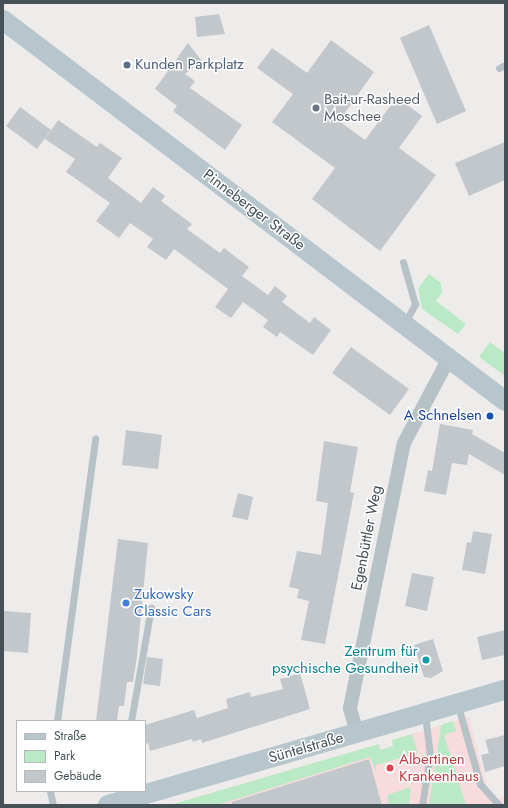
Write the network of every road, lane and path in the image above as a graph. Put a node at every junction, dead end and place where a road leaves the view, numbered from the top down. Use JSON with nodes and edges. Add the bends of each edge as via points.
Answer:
{"nodes":[{"id":1,"x":3,"y":20,"type":"edge"},
{"id":2,"x":403,"y":262,"type":"dead end"},
{"id":3,"x":404,"y":324,"type":"junction"},
{"id":4,"x":449,"y":358,"type":"junction"},
{"id":5,"x":505,"y":401,"type":"edge"},
{"id":6,"x":95,"y":439,"type":"dead end"},
{"id":7,"x":151,"y":608,"type":"dead end"},
{"id":8,"x":505,"y":690,"type":"edge"},
{"id":9,"x":457,"y":704,"type":"junction"},
{"id":10,"x":424,"y":713,"type":"junction"},
{"id":11,"x":57,"y":720,"type":"edge"},
{"id":12,"x":131,"y":720,"type":"edge"},
{"id":13,"x":357,"y":733,"type":"junction"},
{"id":14,"x":50,"y":792,"type":"edge"},
{"id":15,"x":137,"y":797,"type":"edge"},
{"id":16,"x":54,"y":805,"type":"edge"},
{"id":17,"x":108,"y":805,"type":"edge"},
{"id":18,"x":422,"y":805,"type":"edge"},
{"id":19,"x":499,"y":805,"type":"edge"}],
"edges":[{"from":1,"to":3,"type":"main road","name":"Pinneberger Straße"},
{"from":2,"to":3,"type":"lane","via":[[415,304]]},
{"from":3,"to":4,"type":"main road","name":"Pinneberger Straße"},
{"from":4,"to":5,"type":"main road","name":"Pinneberger Straße"},
{"from":4,"to":13,"type":"street","name":"Egenbüttler Weg","via":[[404,443],[350,708]]},
{"from":6,"to":11,"type":"lane"},
{"from":7,"to":12,"type":"lane"},
{"from":8,"to":9,"type":"main road","name":"Süntelstraße"},
{"from":9,"to":10,"type":"main road","name":"Süntelstraße"},
{"from":9,"to":19,"type":"lane","via":[[480,784]]},
{"from":10,"to":13,"type":"main road","name":"Süntelstraße"},
{"from":10,"to":18,"type":"lane","via":[[430,754]]},
{"from":13,"to":15,"type":"main road","name":"Süntelstraße"},
{"from":14,"to":16,"type":"lane"},
{"from":15,"to":17,"type":"main road","name":"Süntelstraße"}]}
